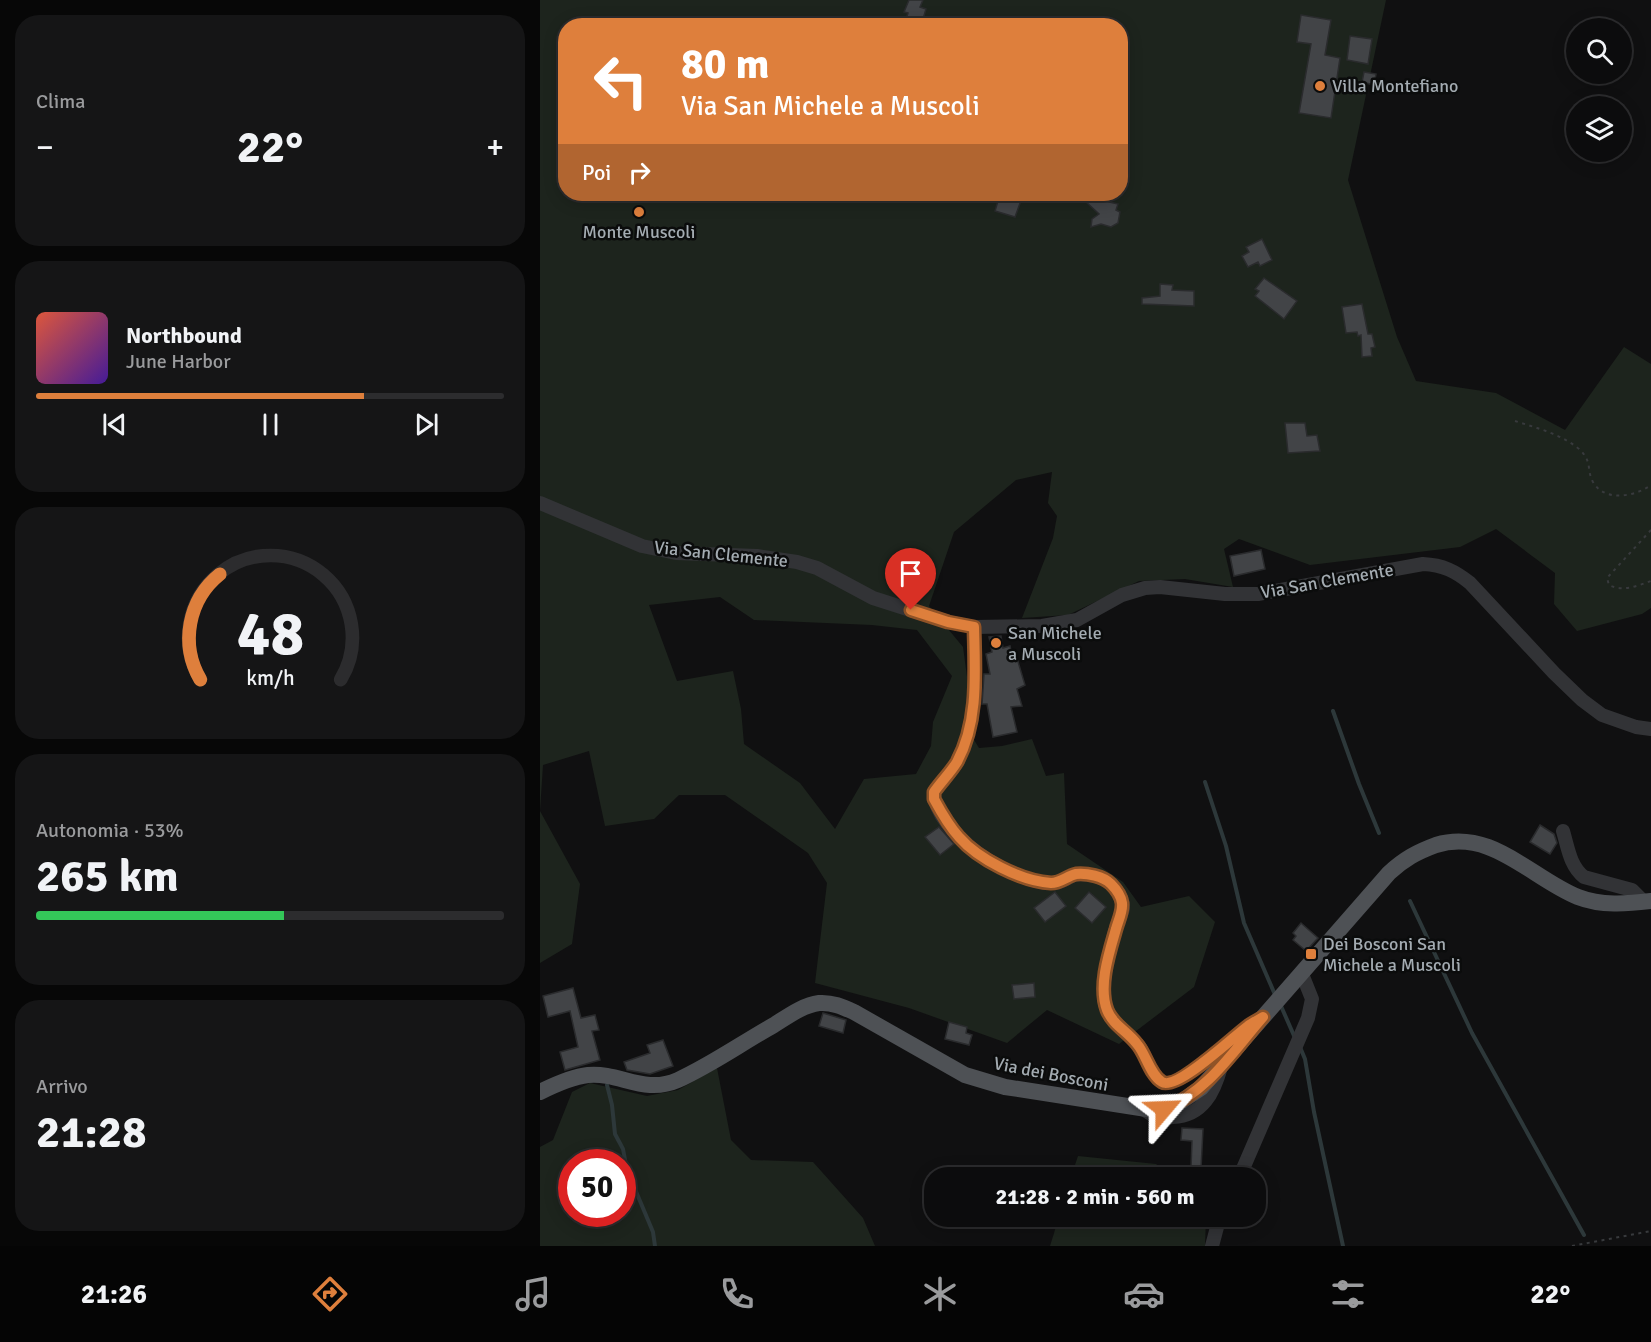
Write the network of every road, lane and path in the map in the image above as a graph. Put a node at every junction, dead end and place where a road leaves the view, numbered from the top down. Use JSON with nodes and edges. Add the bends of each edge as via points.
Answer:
{"nodes":[{"id":1,"x":1515,"y":421,"type":"dead end"},
{"id":2,"x":1651,"y":484,"type":"edge"},
{"id":3,"x":540,"y":503,"type":"edge"},
{"id":4,"x":1651,"y":530,"type":"edge"},
{"id":5,"x":1651,"y":581,"type":"edge"},
{"id":6,"x":974,"y":627,"type":"junction"},
{"id":7,"x":1651,"y":729,"type":"edge"},
{"id":8,"x":1563,"y":831,"type":"dead end"},
{"id":9,"x":1647,"y":902,"type":"edge"},
{"id":10,"x":1302,"y":974,"type":"junction"},
{"id":11,"x":1273,"y":1006,"type":"junction"},
{"id":12,"x":540,"y":1092,"type":"edge"},
{"id":13,"x":1244,"y":1167,"type":"edge"},
{"id":14,"x":1217,"y":1227,"type":"edge"},
{"id":15,"x":1651,"y":1231,"type":"edge"},
{"id":16,"x":1212,"y":1246,"type":"edge"},
{"id":17,"x":1572,"y":1246,"type":"edge"}],
"edges":[{"from":1,"to":2,"type":"path","via":[[1549,432],[1579,449],[1587,458],[1593,482],[1606,493],[1631,495]]},
{"from":3,"to":6,"type":"street","name":"Via San Clemente","via":[[642,546],[676,553],[756,556],[817,567],[873,598]]},
{"from":4,"to":5,"type":"path","via":[[1607,578],[1616,589]]},
{"from":6,"to":7,"type":"street","name":"Via San Clemente","via":[[1042,626],[1077,620],[1122,595],[1145,588],[1258,594],[1423,564],[1441,565],[1470,583],[1582,700],[1602,715]]},
{"from":6,"to":11,"type":"street","via":[[975,678],[968,731],[955,765],[934,792],[934,799],[958,837],[975,852],[1035,881],[1053,883],[1075,874],[1109,882],[1122,900],[1122,909],[1105,978],[1106,1008],[1113,1022],[1136,1042],[1162,1082],[1188,1074]]},
{"from":8,"to":9,"type":"street","via":[[1579,873],[1632,890]]},
{"from":9,"to":10,"type":"main road","name":"Via dei Bosconi","via":[[1604,903],[1580,898],[1499,851],[1470,842],[1442,844],[1401,862]]},
{"from":10,"to":11,"type":"main road","name":"Via dei Bosconi"},
{"from":10,"to":13,"type":"street","via":[[1312,999],[1308,1018]]},
{"from":11,"to":12,"type":"main road","name":"Via dei Bosconi","via":[[1201,1088],[1164,1109],[1145,1110],[989,1083],[955,1070],[854,1012],[821,1003],[792,1014],[665,1084],[647,1086],[588,1075]]},
{"from":14,"to":16,"type":"street"},
{"from":15,"to":17,"type":"path"}]}
